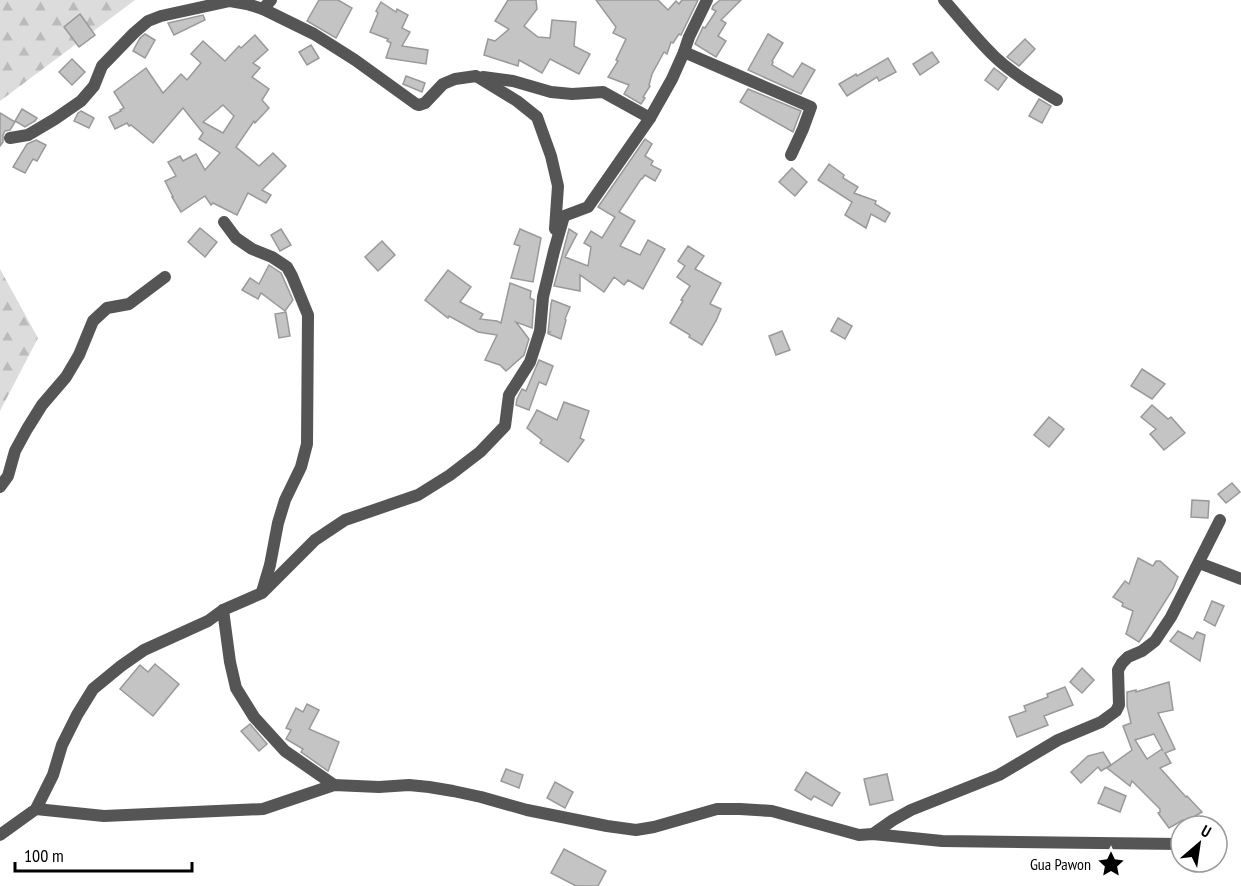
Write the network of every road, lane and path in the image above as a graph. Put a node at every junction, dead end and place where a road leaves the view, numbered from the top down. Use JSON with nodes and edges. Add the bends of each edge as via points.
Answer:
{"nodes":[{"id":1,"x":707,"y":0,"type":"edge"},
{"id":2,"x":944,"y":0,"type":"edge"},
{"id":3,"x":267,"y":4,"type":"edge"},
{"id":4,"x":684,"y":52,"type":"junction"},
{"id":5,"x":476,"y":76,"type":"junction"},
{"id":6,"x":1057,"y":100,"type":"dead end"},
{"id":7,"x":650,"y":118,"type":"junction"},
{"id":8,"x":10,"y":138,"type":"dead end"},
{"id":9,"x":791,"y":155,"type":"dead end"},
{"id":10,"x":224,"y":222,"type":"dead end"},
{"id":11,"x":554,"y":251,"type":"junction"},
{"id":12,"x":165,"y":277,"type":"dead end"},
{"id":13,"x":0,"y":487,"type":"edge"},
{"id":14,"x":1220,"y":520,"type":"dead end"},
{"id":15,"x":1199,"y":563,"type":"junction"},
{"id":16,"x":1241,"y":579,"type":"edge"},
{"id":17,"x":262,"y":593,"type":"junction"},
{"id":18,"x":222,"y":610,"type":"junction"},
{"id":19,"x":334,"y":785,"type":"junction"},
{"id":20,"x":36,"y":809,"type":"junction"},
{"id":21,"x":873,"y":834,"type":"junction"},
{"id":22,"x":0,"y":835,"type":"edge"},
{"id":23,"x":1169,"y":844,"type":"edge"}],
"edges":[{"from":1,"to":4,"type":"street"},
{"from":2,"to":6,"type":"street","via":[[996,58]]},
{"from":3,"to":5,"type":"street","via":[[416,104],[425,103],[443,84]]},
{"from":3,"to":8,"type":"street","via":[[230,1],[148,21],[102,66],[81,101],[28,135]]},
{"from":4,"to":7,"type":"street"},
{"from":4,"to":9,"type":"street","via":[[811,107]]},
{"from":5,"to":7,"type":"street","via":[[551,92],[603,92]]},
{"from":5,"to":11,"type":"street","via":[[537,117],[558,186]]},
{"from":7,"to":11,"type":"street","via":[[588,207],[564,216]]},
{"from":10,"to":17,"type":"street","via":[[236,238],[287,267],[308,315],[307,444],[278,523]]},
{"from":11,"to":17,"type":"street","via":[[540,331],[530,362],[509,395],[504,426],[480,452],[418,495],[345,520],[315,540]]},
{"from":12,"to":13,"type":"street","via":[[129,304],[107,308],[93,321],[66,377],[27,429]]},
{"from":14,"to":15,"type":"street"},
{"from":15,"to":16,"type":"street"},
{"from":15,"to":21,"type":"street","via":[[1155,641],[1128,657],[1118,670],[1116,711],[999,775],[911,810]]},
{"from":17,"to":18,"type":"street"},
{"from":18,"to":19,"type":"street","via":[[236,688],[254,717],[285,751]]},
{"from":18,"to":20,"type":"street","via":[[208,621],[144,650],[93,689],[62,745]]},
{"from":19,"to":20,"type":"street","via":[[263,809],[104,816]]},
{"from":19,"to":21,"type":"street","via":[[429,787],[636,830],[717,809],[740,809],[772,811],[859,835]]},
{"from":20,"to":22,"type":"street"},
{"from":21,"to":23,"type":"street","via":[[942,841]]}]}
